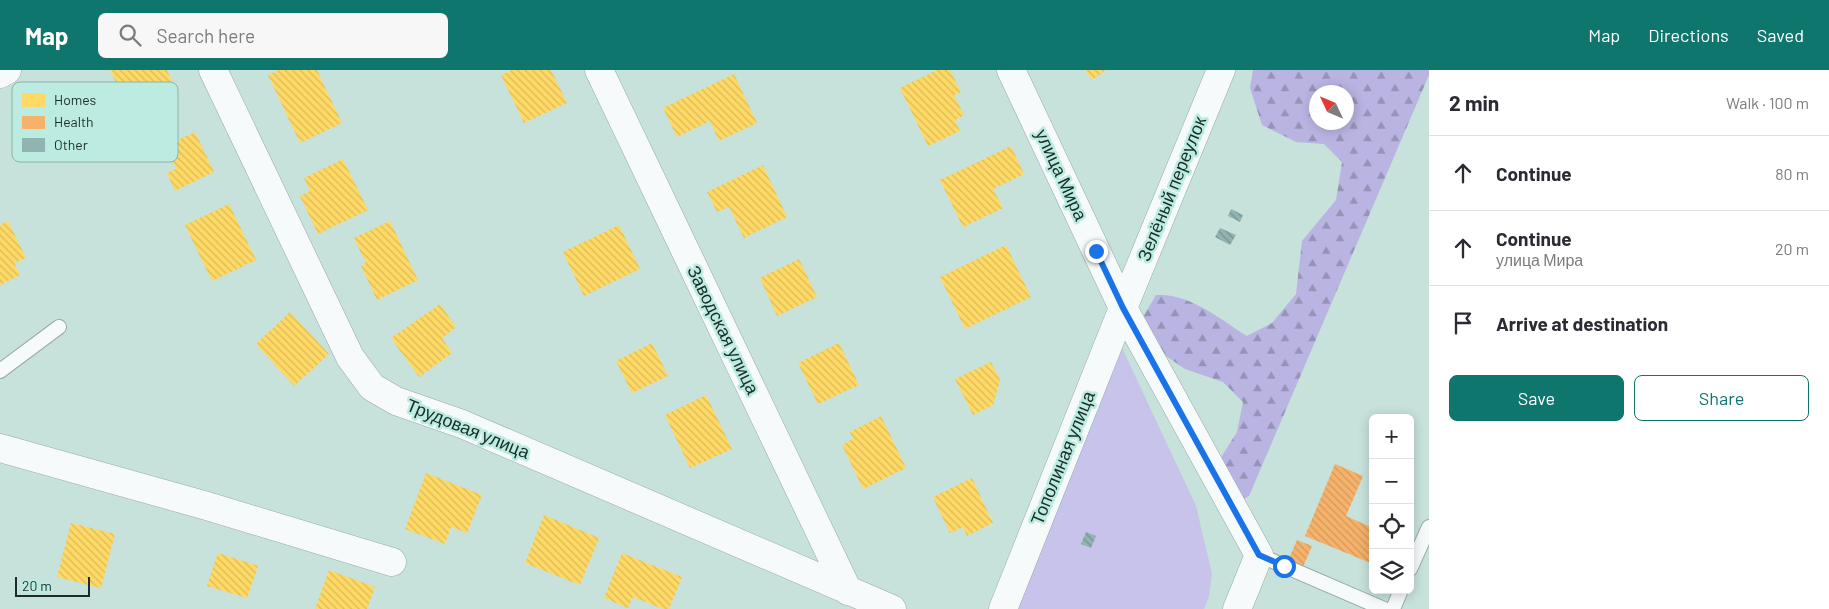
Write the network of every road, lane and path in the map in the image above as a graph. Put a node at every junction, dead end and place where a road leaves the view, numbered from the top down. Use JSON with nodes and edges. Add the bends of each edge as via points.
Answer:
{"nodes":[{"id":1,"x":8,"y":70,"type":"edge"},
{"id":2,"x":213,"y":70,"type":"edge"},
{"id":3,"x":598,"y":70,"type":"edge"},
{"id":4,"x":1011,"y":70,"type":"edge"},
{"id":5,"x":1221,"y":70,"type":"edge"},
{"id":6,"x":0,"y":74,"type":"edge"},
{"id":7,"x":1123,"y":308,"type":"junction"},
{"id":8,"x":59,"y":327,"type":"dead end"},
{"id":9,"x":0,"y":371,"type":"edge"},
{"id":10,"x":0,"y":448,"type":"edge"},
{"id":11,"x":1429,"y":527,"type":"edge"},
{"id":12,"x":1259,"y":555,"type":"junction"},
{"id":13,"x":1414,"y":560,"type":"edge"},
{"id":14,"x":392,"y":562,"type":"dead end"},
{"id":15,"x":848,"y":591,"type":"junction"},
{"id":16,"x":1399,"y":594,"type":"edge"},
{"id":17,"x":892,"y":609,"type":"edge"},
{"id":18,"x":1004,"y":609,"type":"edge"},
{"id":19,"x":1238,"y":609,"type":"edge"},
{"id":20,"x":1384,"y":609,"type":"edge"},
{"id":21,"x":1393,"y":609,"type":"edge"}],
"edges":[{"from":1,"to":6,"type":"street"},
{"from":2,"to":15,"type":"street","name":"Трудовая улица","via":[[350,357],[372,387],[396,401],[462,424]]},
{"from":3,"to":15,"type":"street","name":"Заводская улица"},
{"from":4,"to":7,"type":"street","name":"улица Мира"},
{"from":5,"to":7,"type":"street","name":"Зелёный переулок"},
{"from":7,"to":12,"type":"street","name":"улица Мира"},
{"from":7,"to":18,"type":"street","name":"Тополиная улица"},
{"from":8,"to":9,"type":"lane"},
{"from":10,"to":14,"type":"street"},
{"from":11,"to":13,"type":"lane"},
{"from":12,"to":19,"type":"street"},
{"from":12,"to":20,"type":"lane"},
{"from":15,"to":17,"type":"street","name":"Трудовая улица"},
{"from":16,"to":21,"type":"lane"}]}
